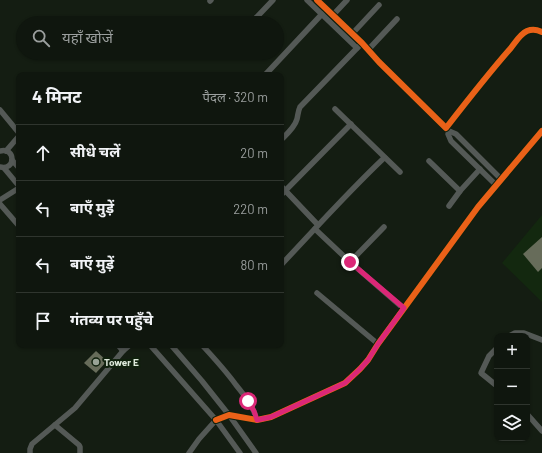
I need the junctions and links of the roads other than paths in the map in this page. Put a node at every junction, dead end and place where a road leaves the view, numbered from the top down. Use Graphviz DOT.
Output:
graph roads {
  1 [pos="273,0"];
  2 [pos="307,0"];
  3 [pos="317,0"];
  4 [pos="347,0"];
  5 [pos="379,6"];
  6 [pos="322,14"];
  7 [pos="333,15"];
  8 [pos="258,16"];
  9 [pos="397,19"];
  10 [pos="542,32"];
  11 [pos="352,34"];
  12 [pos="362,43"];
  13 [pos="357,48"];
  14 [pos="368,50"];
  15 [pos="284,55"];
  16 [pos="279,60"];
  17 [pos="268,72"];
  18 [pos="336,109"];
  19 [pos="0,110"];
  20 [pos="351,124"];
  21 [pos="16,129"];
  22 [pos="447,129"];
  23 [pos="542,131"];
  24 [pos="284,137"];
  25 [pos="16,138"];
  26 [pos="2,150"];
  27 [pos="385,158"];
  28 [pos="12,160"];
  29 [pos="429,161"];
  30 [pos="16,165"];
  31 [pos="2,167"];
  32 [pos="480,169"];
  33 [pos="400,172"];
  34 [pos="501,179"];
  35 [pos="16,183"];
  36 [pos="496,185"];
  37 [pos="284,188"];
  38 [pos="16,189"];
  39 [pos="460,191"];
  40 [pos="284,192"];
  41 [pos="0,200"];
  42 [pos="0,204"];
  43 [pos="449,206"];
  44 [pos="16,223"];
  45 [pos="316,227"];
  46 [pos="384,227"];
  47 [pos="284,262"];
  48 [pos="350,262"];
  49 [pos="317,293"];
  50 [pos="404,308"];
  51 [pos="530,335"];
  52 [pos="542,340"];
  53 [pos="378,344"];
  54 [pos="120,348"];
  55 [pos="126,348"];
  56 [pos="153,348"];
  57 [pos="174,348"];
  58 [pos="205,348"];
  59 [pos="123,351"];
  60 [pos="494,351"];
  61 [pos="494,384"];
  62 [pos="229,415"];
  63 [pos="530,417"];
  64 [pos="216,420"];
  65 [pos="257,420"];
  66 [pos="55,425"];
  67 [pos="542,431"];
  68 [pos="30,453"];
  69 [pos="80,453"];
  70 [pos="189,453"];
  71 [pos="240,453"];
  72 [pos="256,453"];
  1 -- 8 [label="street"];
  2 -- 6 [label="street"];
  3 -- 7 [label="street"];
  4 -- 7 [label="street"];
  5 -- 11 [label="street"];
  6 -- 13 [label="street"];
  6 -- 15 [label="street"];
  7 -- 11 [label="street"];
  9 -- 14 [label="street"];
  10 -- 22 [label="street"];
  11 -- 12 [label="street"];
  12 -- 13 [label="street"];
  12 -- 14 [label="street"];
  13 -- 24 [label="street"];
  14 -- 22 [label="street"];
  16 -- 17 [label="street"];
  18 -- 20 [label="street"];
  19 -- 21 [label="street"];
  20 -- 27 [label="street"];
  20 -- 37 [label="street"];
  22 -- 32 [label="street"];
  22 -- 34 [label="street"];
  23 -- 34 [label="street"];
  25 -- 26 [label="street"];
  26 -- 28 [label="street"];
  27 -- 33 [label="street"];
  27 -- 45 [label="street"];
  28 -- 30 [label="street"];
  28 -- 31 [label="street"];
  29 -- 39 [label="street"];
  31 -- 35 [label="street"];
  32 -- 36 [label="street"];
  32 -- 39 [label="street"];
  34 -- 36 [label="street"];
  36 -- 50 [label="street"];
  38 -- 41 [label="street"];
  39 -- 43 [label="street"];
  40 -- 45 [label="street"];
  42 -- 44 [label="street"];
  45 -- 47 [label="street"];
  45 -- 48 [label="street"];
  46 -- 48 [label="street"];
  48 -- 50 [label="street"];
  49 -- 53 [label="street"];
  50 -- 53 [label="street"];
  51 -- 52 [label="street"];
  53 -- 65 [label="street"];
  54 -- 59 [label="street"];
  55 -- 59 [label="street"];
  56 -- 64 [label="street"];
  57 -- 62 [label="street"];
  58 -- 65 [label="street"];
  59 -- 66 [label="street"];
  60 -- 61 [label="street"];
  62 -- 64 [label="street"];
  62 -- 65 [label="street"];
  62 -- 72 [label="street"];
  63 -- 67 [label="street"];
  64 -- 70 [label="street"];
  64 -- 71 [label="street"];
  66 -- 68 [label="street"];
  66 -- 69 [label="street"];
}
